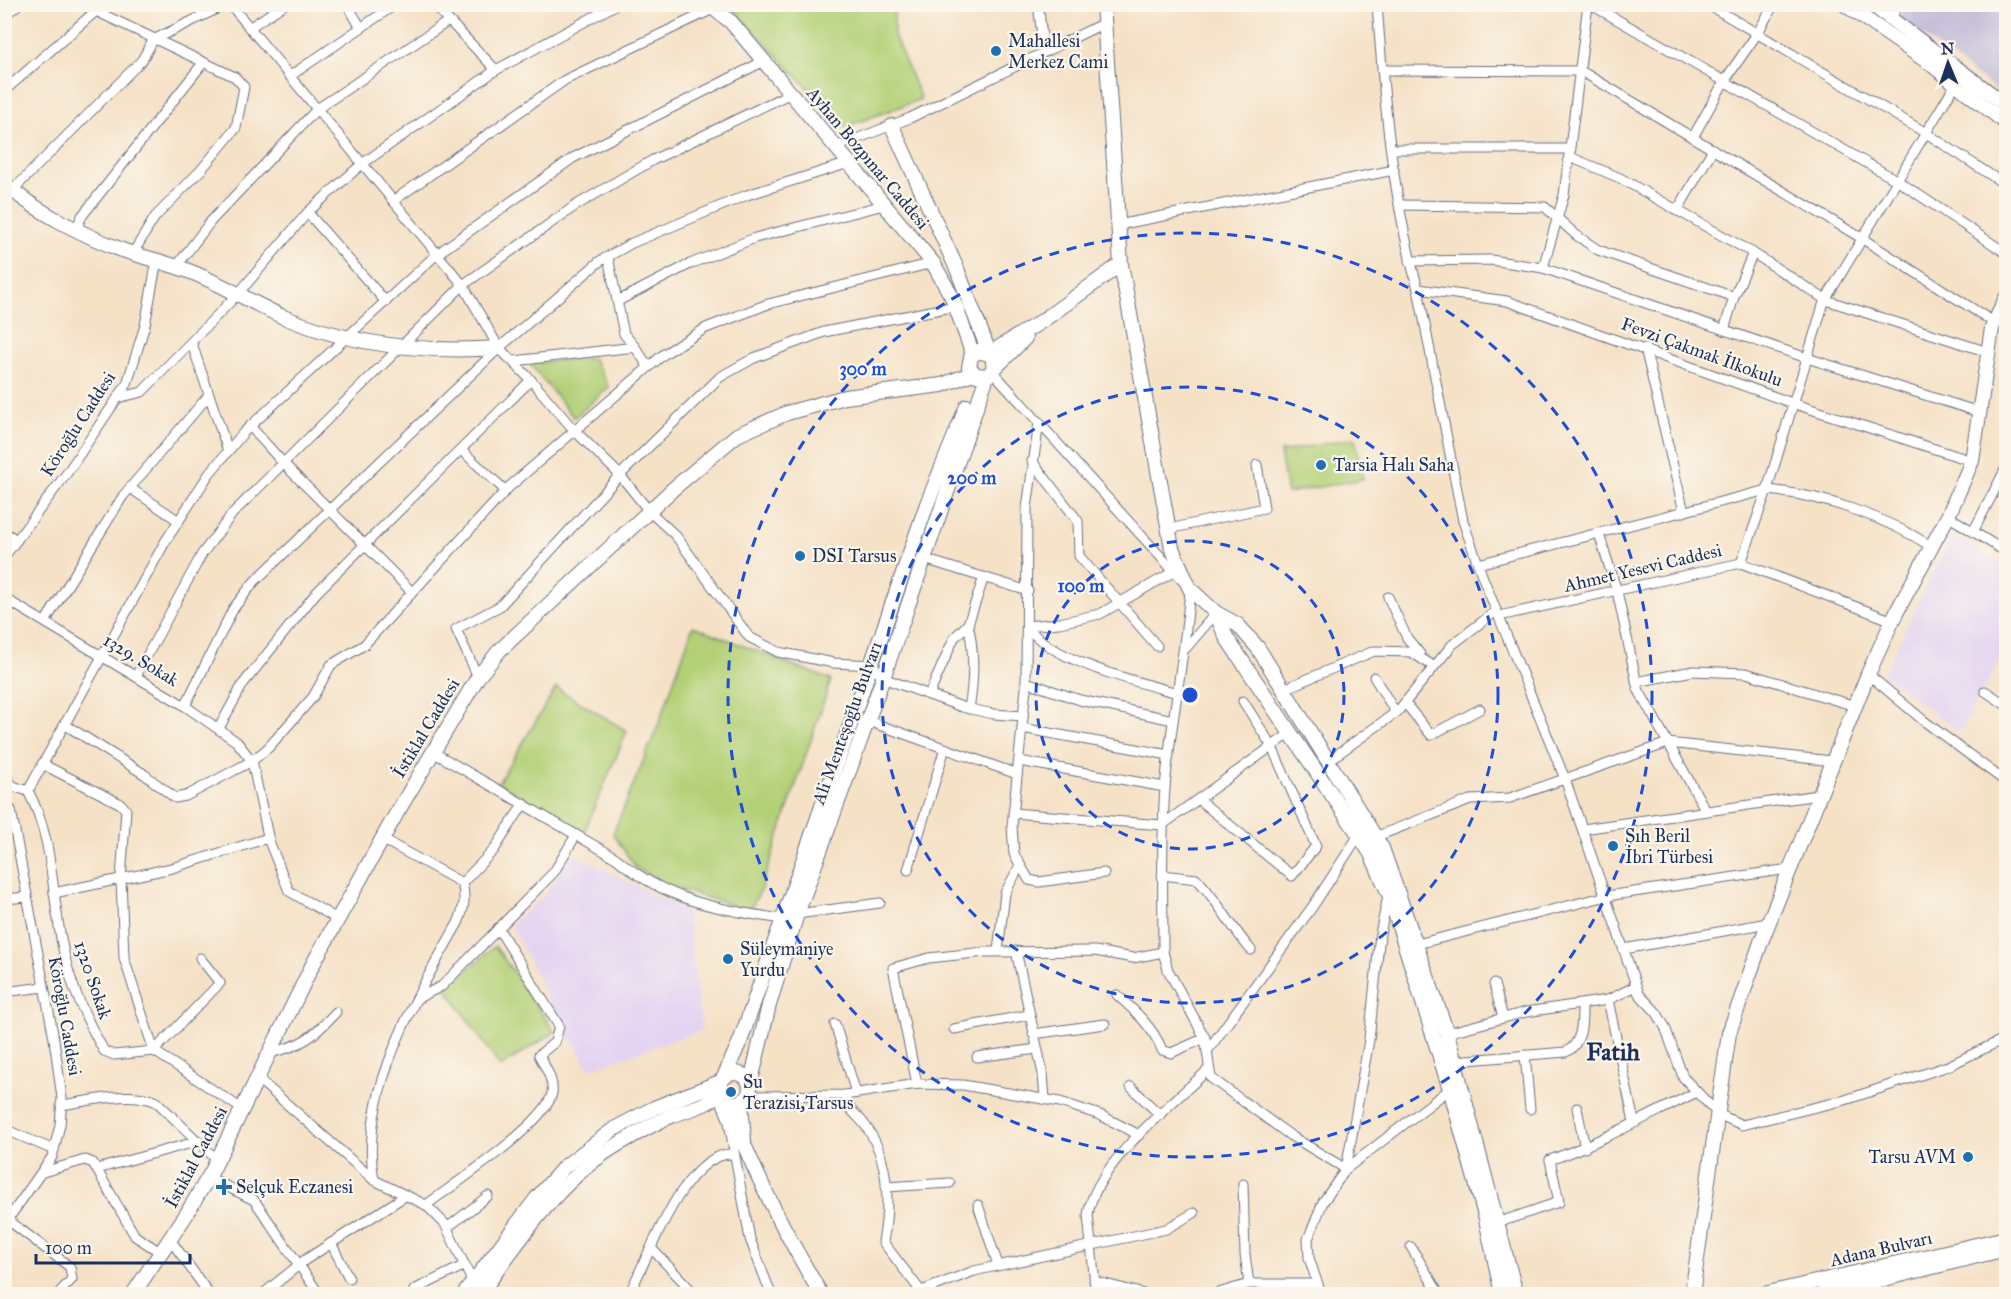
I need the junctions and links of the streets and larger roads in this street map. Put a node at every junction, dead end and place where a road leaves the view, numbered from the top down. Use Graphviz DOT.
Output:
graph roads {
  1 [pos="15,4"];
  2 [pos="81,4"];
  3 [pos="104,4"];
  4 [pos="229,4"];
  5 [pos="285,4"];
  6 [pos="347,4"];
  7 [pos="396,4"];
  8 [pos="433,4"];
  9 [pos="617,4"];
  10 [pos="929,4"];
  11 [pos="949,4"];
  12 [pos="1038,4"];
  13 [pos="1103,4"];
  14 [pos="1377,4"];
  15 [pos="1589,4"];
  16 [pos="1707,4"];
  17 [pos="1774,4"];
  18 [pos="1844,4"];
  19 [pos="1871,4"];
  20 [pos="1899,4"];
  21 [pos="711,6"];
  22 [pos="95,11"];
  23 [pos="4,12"];
  24 [pos="1891,18"];
  25 [pos="447,21"];
  26 [pos="1104,22"];
  27 [pos="249,28"];
  28 [pos="361,28"];
  29 [pos="1757,34"];
  30 [pos="153,40"];
  31 [pos="1044,52"];
  32 [pos="764,61"];
  33 [pos="204,63"];
  34 [pos="496,70"];
  35 [pos="1382,70"];
  36 [pos="1581,71"];
  37 [pos="290,76"];
  38 [pos="1725,80"];
  39 [pos="1956,83"];
  40 [pos="4,91"];
  41 [pos="791,93"];
  42 [pos="2007,105"];
  43 [pos="316,109"];
  44 [pos="2007,123"];
  45 [pos="892,126"];
  46 [pos="1926,133"];
  47 [pos="1693,137"];
  48 [pos="836,147"];
  49 [pos="1391,148"];
  50 [pos="1713,149"];
  51 [pos="1570,153"];
  52 [pos="849,163"];
  53 [pos="362,164"];
  54 [pos="1394,170"];
  55 [pos="1898,181"];
  56 [pos="2007,185"];
  57 [pos="9,186"];
  58 [pos="393,201"];
  59 [pos="884,205"];
  60 [pos="1400,205"];
  61 [pos="1677,211"];
  62 [pos="308,213"];
  63 [pos="1558,216"];
  64 [pos="1118,225"];
  65 [pos="76,229"];
  66 [pos="1863,238"];
  67 [pos="133,253"];
  68 [pos="2007,253"];
  69 [pos="436,254"];
  70 [pos="1753,254"];
  71 [pos="609,256"];
  72 [pos="157,260"];
  73 [pos="1410,261"];
  74 [pos="933,263"];
  75 [pos="1121,264"];
  76 [pos="176,267"];
  77 [pos="1544,268"];
  78 [pos="960,276"];
  79 [pos="463,285"];
  80 [pos="1418,290"];
  81 [pos="238,294"];
  82 [pos="1734,297"];
  83 [pos="2007,298"];
  84 [pos="1826,300"];
  85 [pos="618,301"];
  86 [pos="386,302"];
  87 [pos="956,306"];
  88 [pos="1042,321"];
  89 [pos="1995,323"];
  90 [pos="1724,330"];
  91 [pos="348,338"];
  92 [pos="192,344"];
  93 [pos="402,347"];
  94 [pos="635,347"];
  95 [pos="499,348"];
  96 [pos="1645,348"];
  97 [pos="1988,352"];
  98 [pos="989,353"];
  99 [pos="973,355"];
  100 [pos="1806,358"];
  101 [pos="514,361"];
  102 [pos="648,366"];
  103 [pos="985,373"];
  104 [pos="531,380"];
  105 [pos="209,395"];
  106 [pos="118,398"];
  107 [pos="1792,403"];
  108 [pos="1979,412"];
  109 [pos="1039,422"];
  110 [pos="250,426"];
  111 [pos="573,430"];
  112 [pos="461,450"];
  113 [pos="228,451"];
  114 [pos="1032,461"];
  115 [pos="1972,461"];
  116 [pos="284,464"];
  117 [pos="1257,465"];
  118 [pos="2007,468"];
  119 [pos="620,475"];
  120 [pos="130,488"];
  121 [pos="1767,490"];
  122 [pos="506,491"];
  123 [pos="330,509"];
  124 [pos="650,511"];
  125 [pos="1684,512"];
  126 [pos="1948,516"];
  127 [pos="179,521"];
  128 [pos="1169,529"];
  129 [pos="4,532"];
  130 [pos="1973,532"];
  131 [pos="1599,534"];
  132 [pos="17,540"];
  133 [pos="364,546"];
  134 [pos="1932,547"];
  135 [pos="2007,552"];
  136 [pos="4,557"];
  137 [pos="924,558"];
  138 [pos="1741,563"];
  139 [pos="1478,564"];
  140 [pos="1175,571"];
  141 [pos="984,577"];
  142 [pos="1190,589"];
  143 [pos="1028,591"];
  144 [pos="1617,591"];
  145 [pos="412,592"];
  146 [pos="1388,597"];
  147 [pos="4,598"];
  148 [pos="1121,603"];
  149 [pos="1216,613"];
  150 [pos="1498,614"];
  151 [pos="1893,621"];
  152 [pos="45,622"];
  153 [pos="968,624"];
  154 [pos="1028,626"];
  155 [pos="1157,646"];
  156 [pos="1186,649"];
  157 [pos="101,656"];
  158 [pos="873,664"];
  159 [pos="1433,666"];
  160 [pos="1868,674"];
  161 [pos="136,676"];
  162 [pos="478,677"];
  163 [pos="1374,677"];
  164 [pos="883,678"];
  165 [pos="1026,682"];
  166 [pos="1636,682"];
  167 [pos="1284,689"];
  168 [pos="1985,691"];
  169 [pos="1178,693"];
  170 [pos="929,695"];
  171 [pos="1243,701"];
  172 [pos="1405,703"];
  173 [pos="2007,705"];
  174 [pos="185,706"];
  175 [pos="1855,706"];
  176 [pos="969,709"];
  177 [pos="1480,709"];
  178 [pos="1396,713"];
  179 [pos="1023,716"];
  180 [pos="1173,720"];
  181 [pos="868,721"];
  182 [pos="64,724"];
  183 [pos="219,728"];
  184 [pos="1022,728"];
  185 [pos="1292,732"];
  186 [pos="1668,743"];
  187 [pos="1271,745"];
  188 [pos="945,748"];
  189 [pos="433,752"];
  190 [pos="1169,754"];
  191 [pos="252,761"];
  192 [pos="1328,761"];
  193 [pos="1832,761"];
  194 [pos="1019,762"];
  195 [pos="42,764"];
  196 [pos="4,773"];
  197 [pos="1017,774"];
  198 [pos="1565,779"];
  199 [pos="2007,782"];
  200 [pos="8,784"];
  201 [pos="1165,788"];
  202 [pos="28,791"];
  203 [pos="1818,795"];
  204 [pos="1198,799"];
  205 [pos="5,803"];
  206 [pos="524,803"];
  207 [pos="1706,811"];
  208 [pos="1013,813"];
  209 [pos="1162,825"];
  210 [pos="1582,829"];
  211 [pos="576,835"];
  212 [pos="1359,835"];
  213 [pos="1376,837"];
  214 [pos="268,838"];
  215 [pos="382,839"];
  216 [pos="1019,867"];
  217 [pos="1789,869"];
  218 [pos="908,870"];
  219 [pos="1104,873"];
  220 [pos="1162,875"];
  221 [pos="122,878"];
  222 [pos="462,883"];
  223 [pos="54,893"];
  224 [pos="1389,894"];
  225 [pos="1607,896"];
  226 [pos="27,897"];
  227 [pos="4,899"];
  228 [pos="880,903"];
  229 [pos="797,914"];
  230 [pos="337,919"];
  231 [pos="782,920"];
  232 [pos="1768,923"];
  233 [pos="498,928"];
  234 [pos="1417,944"];
  235 [pos="1624,949"];
  236 [pos="1251,950"];
  237 [pos="998,951"];
  238 [pos="1016,951"];
  239 [pos="1163,952"];
  240 [pos="200,958"];
  241 [pos="1494,984"];
  242 [pos="1636,986"];
  243 [pos="44,987"];
  244 [pos="4,992"];
  245 [pos="1117,996"];
  246 [pos="418,998"];
  247 [pos="1608,999"];
  248 [pos="1582,1005"];
  249 [pos="336,1012"];
  250 [pos="1028,1016"];
  251 [pos="1503,1018"];
  252 [pos="835,1024"];
  253 [pos="1105,1024"];
  254 [pos="954,1029"];
  255 [pos="1447,1032"];
  256 [pos="1033,1034"];
  257 [pos="1205,1038"];
  258 [pos="2007,1038"];
  259 [pos="1037,1049"];
  260 [pos="1208,1050"];
  261 [pos="154,1051"];
  262 [pos="268,1053"];
  263 [pos="1525,1054"];
  264 [pos="977,1057"];
  265 [pos="1455,1061"];
  266 [pos="1209,1069"];
  267 [pos="257,1078"];
  268 [pos="916,1084"];
  269 [pos="1131,1087"];
  270 [pos="722,1088"];
  271 [pos="1450,1089"];
  272 [pos="1697,1092"];
  273 [pos="746,1094"];
  274 [pos="856,1094"];
  275 [pos="845,1095"];
  276 [pos="1045,1099"];
  277 [pos="62,1105"];
  278 [pos="1530,1108"];
  279 [pos="1577,1108"];
  280 [pos="242,1109"];
  281 [pos="1718,1114"];
  282 [pos="1160,1116"];
  283 [pos="1634,1122"];
  284 [pos="4,1129"];
  285 [pos="1139,1135"];
  286 [pos="199,1141"];
  287 [pos="1585,1148"];
  288 [pos="54,1150"];
  289 [pos="739,1150"];
  290 [pos="217,1160"];
  291 [pos="97,1169"];
  292 [pos="1346,1169"];
  293 [pos="43,1172"];
  294 [pos="208,1177"];
  295 [pos="374,1180"];
  296 [pos="950,1183"];
  297 [pos="1243,1184"];
  298 [pos="886,1187"];
  299 [pos="405,1196"];
  300 [pos="488,1196"];
  301 [pos="426,1205"];
  302 [pos="978,1205"];
  303 [pos="1194,1213"];
  304 [pos="6,1222"];
  305 [pos="1497,1222"];
  306 [pos="447,1228"];
  307 [pos="2007,1238"];
  308 [pos="170,1239"];
  309 [pos="331,1243"];
  310 [pos="1091,1244"];
  311 [pos="1411,1246"];
  312 [pos="652,1249"];
  313 [pos="2007,1249"];
  314 [pos="160,1252"];
  315 [pos="300,1264"];
  316 [pos="998,1264"];
  317 [pos="465,1265"];
  318 [pos="349,1278"];
  319 [pos="1094,1281"];
  320 [pos="1250,1284"];
  321 [pos="1263,1284"];
  322 [pos="1317,1284"];
  323 [pos="477,1289"];
  324 [pos="690,1289"];
  325 [pos="414,1290"];
  326 [pos="1850,1291"];
  327 [pos="58,1294"];
  328 [pos="133,1294"];
  329 [pos="209,1294"];
  330 [pos="263,1294"];
  331 [pos="320,1294"];
  332 [pos="464,1294"];
  333 [pos="629,1294"];
  334 [pos="771,1294"];
  335 [pos="821,1294"];
  336 [pos="919,1294"];
  337 [pos="1096,1294"];
  338 [pos="1144,1294"];
  339 [pos="1215,1294"];
  340 [pos="1264,1294"];
  341 [pos="1321,1294"];
  342 [pos="1439,1294"];
  343 [pos="1502,1294"];
  344 [pos="1516,1294"];
  345 [pos="1692,1294"];
  346 [pos="1764,1294"];
  347 [pos="1823,1294"];
  1 -- 23 [label="street"];
  2 -- 22 [label="street"];
  3 -- 22 [label="street"];
  4 -- 27 [label="street"];
  4 -- 30 [label="street"];
  5 -- 27 [label="street"];
  6 -- 28 [label="street"];
  7 -- 28 [label="street"];
  8 -- 25 [label="street"];
  9 -- 34 [label="street"];
  10 -- 11 [label="street"];
  12 -- 31 [label="street"];
  13 -- 26 [label="street"];
  14 -- 35 [label="street"];
  15 -- 36 [label="street"];
  15 -- 38 [label="street"];
  16 -- 29 [label="street"];
  17 -- 29 [label="street"];
  18 -- 39 [label="street"];
  19 -- 24 [label="street"];
  20 -- 24 [label="street"];
  21 -- 32 [label="street, Ayhan Bozpınar Caddesi"];
  21 -- 58 [label="street"];
  22 -- 30 [label="street"];
  22 -- 40 [label="street"];
  24 -- 42 [label="street"];
  25 -- 34 [label="street"];
  25 -- 43 [label="street"];
  26 -- 31 [label="street"];
  26 -- 64 [label="street"];
  27 -- 37 [label="street"];
  28 -- 37 [label="street"];
  29 -- 38 [label="street"];
  29 -- 46 [label="street"];
  30 -- 33 [label="street"];
  30 -- 57 [label="street"];
  31 -- 45 [label="street"];
  32 -- 41 [label="street, Ayhan Bozpınar Caddesi"];
  32 -- 69 [label="street"];
  33 -- 65 [label="street"];
  33 -- 67 [label="street"];
  34 -- 53 [label="street"];
  35 -- 36 [label="street"];
  35 -- 49 [label="street"];
  36 -- 47 [label="street"];
  36 -- 51 [label="street"];
  37 -- 43 [label="street"];
  38 -- 47 [label="street"];
  38 -- 55 [label="street"];
  39 -- 44 [label="street"];
  39 -- 46 [label="street"];
  41 -- 48 [label="street, Ayhan Bozpınar Caddesi"];
  41 -- 79 [label="street"];
  43 -- 53 [label="street"];
  43 -- 76 [label="street"];
  45 -- 48 [label="street"];
  45 -- 78 [label="street"];
  46 -- 55 [label="street"];
  46 -- 56 [label="street"];
  47 -- 50 [label="street"];
  48 -- 52 [label="street, Ayhan Bozpınar Caddesi"];
  49 -- 51 [label="street"];
  49 -- 54 [label="street"];
  50 -- 61 [label="street"];
  50 -- 66 [label="street"];
  51 -- 61 [label="street"];
  51 -- 63 [label="street"];
  52 -- 59 [label="street, Ayhan Bozpınar Caddesi"];
  52 -- 71 [label="street"];
  53 -- 58 [label="street"];
  53 -- 62 [label="street"];
  54 -- 60 [label="street"];
  54 -- 64 [label="street"];
  55 -- 66 [label="street"];
  55 -- 68 [label="street"];
  57 -- 65 [label="street"];
  58 -- 69 [label="street"];
  59 -- 74 [label="street, Ayhan Bozpınar Caddesi"];
  59 -- 85 [label="street"];
  60 -- 63 [label="street"];
  60 -- 73 [label="street"];
  61 -- 70 [label="street"];
  62 -- 81 [label="street"];
  62 -- 86 [label="street"];
  63 -- 77 [label="street"];
  63 -- 82 [label="street"];
  64 -- 75 [label="street"];
  65 -- 67 [label="street"];
  66 -- 84 [label="street"];
  66 -- 89 [label="street"];
  67 -- 72 [label="street"];
  69 -- 79 [label="street"];
  69 -- 86 [label="street"];
  70 -- 82 [label="street"];
  70 -- 84 [label="street"];
  71 -- 85 [label="street"];
  71 -- 95 [label="street"];
  72 -- 76 [label="street"];
  72 -- 106 [label="street, Köroğlu Caddesi"];
  73 -- 77 [label="street"];
  73 -- 80 [label="street"];
  74 -- 78 [label="street"];
  74 -- 87 [label="street, Ayhan Bozpınar Caddesi"];
  74 -- 102 [label="street"];
  75 -- 88 [label="street"];
  75 -- 128 [label="street"];
  76 -- 81 [label="street"];
  77 -- 90 [label="street"];
  78 -- 98 [label="street"];
  79 -- 93 [label="street"];
  79 -- 95 [label="street"];
  80 -- 96 [label="street, Fevzi Çakmak İlkokulu"];
  80 -- 139 [label="street"];
  81 -- 91 [label="street"];
  81 -- 92 [label="street"];
  82 -- 90 [label="street"];
  83 -- 89 [label="street"];
  84 -- 97 [label="street"];
  84 -- 100 [label="street"];
  85 -- 94 [label="street"];
  86 -- 91 [label="street"];
  87 -- 99 [label="street, Ayhan Bozpınar Caddesi"];
  87 -- 119 [label="street"];
  88 -- 98 [label="street"];
  88 -- 103 [label="street"];
  89 -- 97 [label="street"];
  90 -- 100 [label="street"];
  91 -- 93 [label="street"];
  91 -- 110 [label="street"];
  92 -- 105 [label="street"];
  92 -- 106 [label="street"];
  93 -- 95 [label="street"];
  93 -- 116 [label="street"];
  94 -- 101 [label="street"];
  94 -- 102 [label="street"];
  95 -- 101 [label="street"];
  95 -- 123 [label="street"];
  96 -- 107 [label="street, Fevzi Çakmak İlkokulu"];
  96 -- 125 [label="street"];
  97 -- 108 [label="street"];
  98 -- 99 [label="street"];
  98 -- 103 [label="street"];
  99 -- 103 [label="street"];
  100 -- 107 [label="street"];
  100 -- 108 [label="street"];
  101 -- 104 [label="street"];
  102 -- 111 [label="street"];
  103 -- 109 [label="street"];
  103 -- 124 [label="street, İstiklal Caddesi"];
  103 -- 137 [label="street, Ali Menteşoğlu Bulvarı"];
  103 -- 158 [label="street, Ali Menteşoğlu Bulvarı"];
  104 -- 111 [label="street"];
  104 -- 112 [label="street"];
  105 -- 113 [label="street"];
  105 -- 120 [label="street"];
  106 -- 132 [label="street, Köroğlu Caddesi"];
  107 -- 115 [label="street, Fevzi Çakmak İlkokulu"];
  107 -- 121 [label="street"];
  108 -- 115 [label="street"];
  109 -- 114 [label="street"];
  109 -- 140 [label="street"];
  110 -- 113 [label="street"];
  110 -- 116 [label="street"];
  111 -- 119 [label="street"];
  111 -- 122 [label="street"];
  112 -- 122 [label="street"];
  112 -- 133 [label="street"];
  113 -- 127 [label="street"];
  114 -- 143 [label="street"];
  114 -- 148 [label="street"];
  115 -- 126 [label="street"];
  116 -- 123 [label="street"];
  116 -- 161 [label="street"];
  117 -- 128 [label="street"];
  118 -- 130 [label="street"];
  119 -- 124 [label="street"];
  119 -- 162 [label="street"];
  120 -- 127 [label="street"];
  120 -- 152 [label="street"];
  121 -- 125 [label="street"];
  121 -- 134 [label="street"];
  121 -- 138 [label="street"];
  122 -- 145 [label="street"];
  123 -- 133 [label="street"];
  123 -- 174 [label="street"];
  124 -- 158 [label="street"];
  124 -- 162 [label="street, İstiklal Caddesi"];
  125 -- 131 [label="street"];
  126 -- 130 [label="street"];
  126 -- 134 [label="street"];
  127 -- 157 [label="street"];
  128 -- 142 [label="street"];
  129 -- 132 [label="street"];
  130 -- 135 [label="street"];
  131 -- 139 [label="street"];
  131 -- 144 [label="street"];
  132 -- 136 [label="street, Köroğlu Caddesi"];
  133 -- 145 [label="street"];
  133 -- 183 [label="street"];
  134 -- 151 [label="street"];
  137 -- 141 [label="street"];
  137 -- 164 [label="street, Ali Menteşoğlu Bulvarı"];
  138 -- 144 [label="street, Ahmet Yesevi Caddesi"];
  138 -- 151 [label="street, Ahmet Yesevi Caddesi"];
  139 -- 150 [label="street"];
  140 -- 142 [label="street"];
  140 -- 148 [label="street"];
  141 -- 143 [label="street"];
  141 -- 153 [label="street"];
  142 -- 149 [label="street"];
  142 -- 156 [label="street"];
  143 -- 154 [label="street"];
  144 -- 150 [label="street, Ahmet Yesevi Caddesi"];
  144 -- 166 [label="street"];
  145 -- 191 [label="street"];
  146 -- 159 [label="street"];
  147 -- 152 [label="street, 1329. Sokak"];
  148 -- 154 [label="street"];
  148 -- 155 [label="street"];
  149 -- 156 [label="street"];
  149 -- 167 [label="street"];
  149 -- 185 [label="street"];
  150 -- 159 [label="street"];
  150 -- 198 [label="street"];
  151 -- 160 [label="street"];
  152 -- 157 [label="street, 1329. Sokak"];
  153 -- 170 [label="street"];
  153 -- 176 [label="street"];
  154 -- 165 [label="street"];
  154 -- 169 [label="street"];
  156 -- 169 [label="street"];
  157 -- 161 [label="street, 1329. Sokak"];
  157 -- 182 [label="street"];
  158 -- 164 [label="street"];
  158 -- 231 [label="street, Ali Menteşoğlu Bulvarı"];
  159 -- 167 [label="street"];
  159 -- 172 [label="street"];
  160 -- 175 [label="street"];
  160 -- 199 [label="street"];
  161 -- 174 [label="street, 1329. Sokak"];
  162 -- 189 [label="street, İstiklal Caddesi"];
  163 -- 178 [label="street"];
  164 -- 170 [label="street"];
  164 -- 181 [label="street, Ali Menteşoğlu Bulvarı"];
  165 -- 179 [label="street"];
  165 -- 180 [label="street"];
  166 -- 175 [label="street"];
  166 -- 186 [label="street"];
  167 -- 192 [label="street"];
  168 -- 173 [label="street"];
  169 -- 180 [label="street"];
  170 -- 176 [label="street"];
  171 -- 187 [label="street"];
  172 -- 177 [label="street"];
  172 -- 178 [label="street"];
  174 -- 183 [label="street, 1329. Sokak"];
  175 -- 193 [label="street"];
  176 -- 179 [label="street"];
  178 -- 192 [label="street"];
  179 -- 184 [label="street"];
  180 -- 190 [label="street"];
  181 -- 188 [label="street"];
  181 -- 229 [label="street, Ali Menteşoğlu Bulvarı"];
  182 -- 191 [label="street"];
  182 -- 195 [label="street"];
  183 -- 191 [label="street, 1329. Sokak"];
  184 -- 190 [label="street"];
  184 -- 194 [label="street"];
  185 -- 187 [label="street"];
  185 -- 212 [label="street"];
  186 -- 193 [label="street"];
  186 -- 198 [label="street"];
  186 -- 207 [label="street"];
  187 -- 204 [label="street"];
  187 -- 204 [label="street"];
  188 -- 197 [label="street"];
  188 -- 218 [label="street"];
  189 -- 206 [label="street"];
  189 -- 215 [label="street, İstiklal Caddesi"];
  190 -- 201 [label="street"];
  191 -- 214 [label="street"];
  192 -- 213 [label="street"];
  193 -- 203 [label="street"];
  194 -- 197 [label="street"];
  194 -- 201 [label="street"];
  195 -- 202 [label="street"];
  195 -- 221 [label="street"];
  196 -- 200 [label="street"];
  197 -- 208 [label="street"];
  198 -- 210 [label="street"];
  198 -- 213 [label="street"];
  200 -- 202 [label="street"];
  201 -- 209 [label="street"];
  202 -- 223 [label="street, 1320 Sokak"];
  203 -- 207 [label="street"];
  203 -- 217 [label="street"];
  204 -- 209 [label="street"];
  205 -- 226 [label="street, Köroğlu Caddesi"];
  206 -- 211 [label="street"];
  206 -- 222 [label="street"];
  207 -- 210 [label="street"];
  208 -- 209 [label="street"];
  208 -- 216 [label="street"];
  209 -- 220 [label="street"];
  210 -- 225 [label="street"];
  211 -- 231 [label="street"];
  211 -- 233 [label="street"];
  212 -- 224 [label="street"];
  212 -- 260 [label="street"];
  213 -- 234 [label="street"];
  214 -- 221 [label="street"];
  214 -- 230 [label="street"];
  215 -- 222 [label="street"];
  215 -- 230 [label="street, İstiklal Caddesi"];
  216 -- 219 [label="street"];
  216 -- 237 [label="street"];
  217 -- 225 [label="street"];
  217 -- 232 [label="street"];
  220 -- 236 [label="street"];
  220 -- 239 [label="street"];
  221 -- 223 [label="street"];
  221 -- 261 [label="street"];
  222 -- 246 [label="street"];
  223 -- 261 [label="street, 1320 Sokak"];
  224 -- 271 [label="street"];
  224 -- 292 [label="street"];
  225 -- 234 [label="street"];
  225 -- 235 [label="street"];
  226 -- 227 [label="street"];
  226 -- 243 [label="street, Köroğlu Caddesi"];
  228 -- 229 [label="street"];
  229 -- 273 [label="street, Ali Menteşoğlu Bulvarı"];
  230 -- 262 [label="street, İstiklal Caddesi"];
  231 -- 270 [label="street, Ali Menteşoğlu Bulvarı"];
  232 -- 235 [label="street"];
  232 -- 281 [label="street"];
  233 -- 246 [label="street"];
  233 -- 301 [label="street"];
  234 -- 255 [label="street"];
  235 -- 242 [label="street"];
  237 -- 238 [label="street"];
  237 -- 268 [label="street"];
  238 -- 239 [label="street"];
  238 -- 250 [label="street"];
  239 -- 257 [label="street"];
  240 -- 261 [label="street"];
  241 -- 251 [label="street"];
  242 -- 247 [label="street"];
  242 -- 272 [label="street"];
  243 -- 244 [label="street"];
  243 -- 277 [label="street, Köroğlu Caddesi"];
  245 -- 257 [label="street"];
  246 -- 295 [label="street"];
  247 -- 248 [label="street"];
  247 -- 283 [label="street"];
  248 -- 251 [label="street"];
  248 -- 263 [label="street"];
  249 -- 262 [label="street"];
  250 -- 254 [label="street"];
  250 -- 256 [label="street"];
  251 -- 255 [label="street"];
  252 -- 274 [label="street"];
  253 -- 256 [label="street"];
  255 -- 265 [label="street"];
  256 -- 259 [label="street"];
  257 -- 260 [label="street"];
  258 -- 281 [label="street"];
  259 -- 264 [label="street"];
  259 -- 276 [label="street"];
  260 -- 266 [label="street"];
  261 -- 280 [label="street"];
  262 -- 267 [label="street, İstiklal Caddesi"];
  263 -- 265 [label="street"];
  263 -- 278 [label="street"];
  265 -- 305 [label="street"];
  266 -- 282 [label="street"];
  266 -- 292 [label="street"];
  267 -- 280 [label="street, İstiklal Caddesi"];
  267 -- 295 [label="street"];
  268 -- 274 [label="street"];
  268 -- 276 [label="street"];
  269 -- 282 [label="street"];
  270 -- 273 [label="street"];
  270 -- 273 [label="street"];
  270 -- 289 [label="street"];
  270 -- 323 [label="street"];
  271 -- 292 [label="street"];
  271 -- 343 [label="street"];
  272 -- 281 [label="street"];
  272 -- 283 [label="street"];
  273 -- 275 [label="street"];
  273 -- 289 [label="street, Ali Menteşoğlu Bulvarı"];
  274 -- 275 [label="street"];
  275 -- 298 [label="street"];
  276 -- 285 [label="street"];
  277 -- 286 [label="street"];
  277 -- 288 [label="street, Köroğlu Caddesi"];
  279 -- 287 [label="street"];
  280 -- 290 [label="street, İstiklal Caddesi"];
  281 -- 345 [label="street"];
  282 -- 285 [label="street"];
  283 -- 287 [label="street"];
  284 -- 288 [label="street"];
  285 -- 310 [label="street"];
  286 -- 290 [label="street"];
  286 -- 291 [label="street"];
  287 -- 305 [label="street"];
  288 -- 293 [label="street, Köroğlu Caddesi"];
  289 -- 312 [label="street"];
  289 -- 334 [label="street"];
  289 -- 335 [label="street"];
  290 -- 294 [label="street, İstiklal Caddesi"];
  291 -- 293 [label="street"];
  291 -- 314 [label="street"];
  292 -- 322 [label="street"];
  293 -- 304 [label="street, Köroğlu Caddesi"];
  294 -- 308 [label="street, İstiklal Caddesi"];
  294 -- 315 [label="street"];
  295 -- 299 [label="street"];
  296 -- 298 [label="street"];
  297 -- 320 [label="street"];
  298 -- 336 [label="street"];
  299 -- 301 [label="street"];
  299 -- 309 [label="street"];
  300 -- 306 [label="street"];
  301 -- 306 [label="street"];
  302 -- 316 [label="street"];
  303 -- 310 [label="street"];
  304 -- 327 [label="street"];
  305 -- 344 [label="street"];
  306 -- 317 [label="street"];
  307 -- 346 [label="street, Adana Bulvarı"];
  308 -- 314 [label="street, İstiklal Caddesi"];
  308 -- 329 [label="street"];
  309 -- 315 [label="street"];
  309 -- 318 [label="street"];
  310 -- 316 [label="street"];
  310 -- 319 [label="street"];
  311 -- 342 [label="street"];
  312 -- 324 [label="street"];
  312 -- 333 [label="street"];
  313 -- 326 [label="street, Adana Bulvarı"];
  314 -- 328 [label="street, İstiklal Caddesi"];
  315 -- 330 [label="street"];
  315 -- 331 [label="street"];
  316 -- 336 [label="street"];
  317 -- 323 [label="street"];
  317 -- 325 [label="street"];
  319 -- 337 [label="street"];
  319 -- 338 [label="street"];
  320 -- 321 [label="street"];
  320 -- 339 [label="street"];
  321 -- 322 [label="street"];
  321 -- 340 [label="street"];
  322 -- 341 [label="street"];
  323 -- 332 [label="street"];
  326 -- 347 [label="street, Adana Bulvarı"];
}
